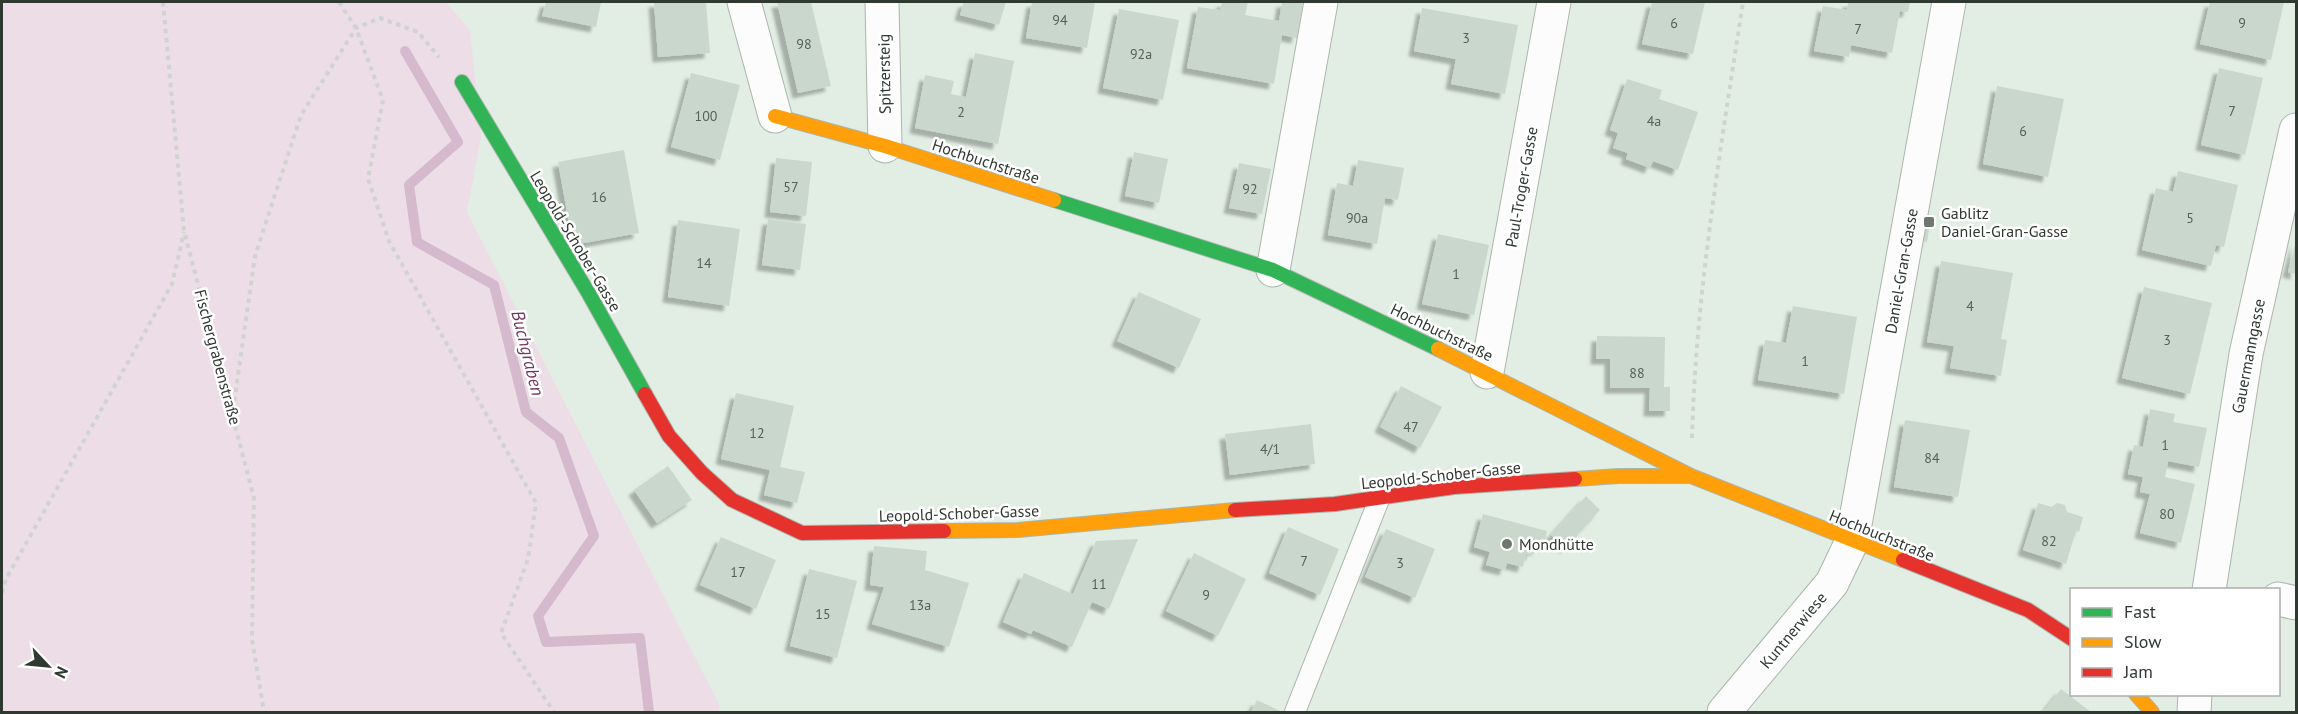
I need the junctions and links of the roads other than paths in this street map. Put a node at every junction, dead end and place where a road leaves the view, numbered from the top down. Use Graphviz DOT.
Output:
graph roads {
  1 [pos="744,2"];
  2 [pos="882,2"];
  3 [pos="1321,2"];
  4 [pos="1554,2"];
  5 [pos="1949,2"];
  6 [pos="462,82"];
  7 [pos="775,116"];
  8 [pos="2296,130"];
  9 [pos="885,146"];
  10 [pos="1273,270"];
  11 [pos="1487,372"];
  12 [pos="1691,476"];
  13 [pos="1380,497"];
  14 [pos="1852,541"];
  15 [pos="2217,588"];
  16 [pos="2280,599"];
  17 [pos="2296,603"];
  18 [pos="2070,638"];
  19 [pos="2138,696"];
  20 [pos="2195,696"];
  21 [pos="1295,712"];
  22 [pos="1724,712"];
  23 [pos="2152,712"];
  24 [pos="2194,712"];
  1 -- 7 [label="street"];
  2 -- 9 [label="street, Spitzersteig"];
  3 -- 10 [label="street"];
  4 -- 11 [label="street, Paul-Troger-Gasse"];
  5 -- 14 [label="street, Daniel-Gran-Gasse"];
  6 -- 13 [label="street, Leopold-Schober-Gasse"];
  7 -- 9 [label="street, Hochbuchstraße"];
  8 -- 15 [label="street, Gauermanngasse"];
  9 -- 10 [label="street, Hochbuchstraße"];
  10 -- 11 [label="street, Hochbuchstraße"];
  11 -- 12 [label="street, Hochbuchstraße"];
  12 -- 13 [label="street, Leopold-Schober-Gasse"];
  12 -- 14 [label="street, Hochbuchstraße"];
  13 -- 21 [label="lane"];
  14 -- 18 [label="street, Hochbuchstraße"];
  14 -- 22 [label="street, Kuntnerwiese"];
  16 -- 17 [label="street"];
  19 -- 23 [label="street"];
  20 -- 24 [label="street"];
}
